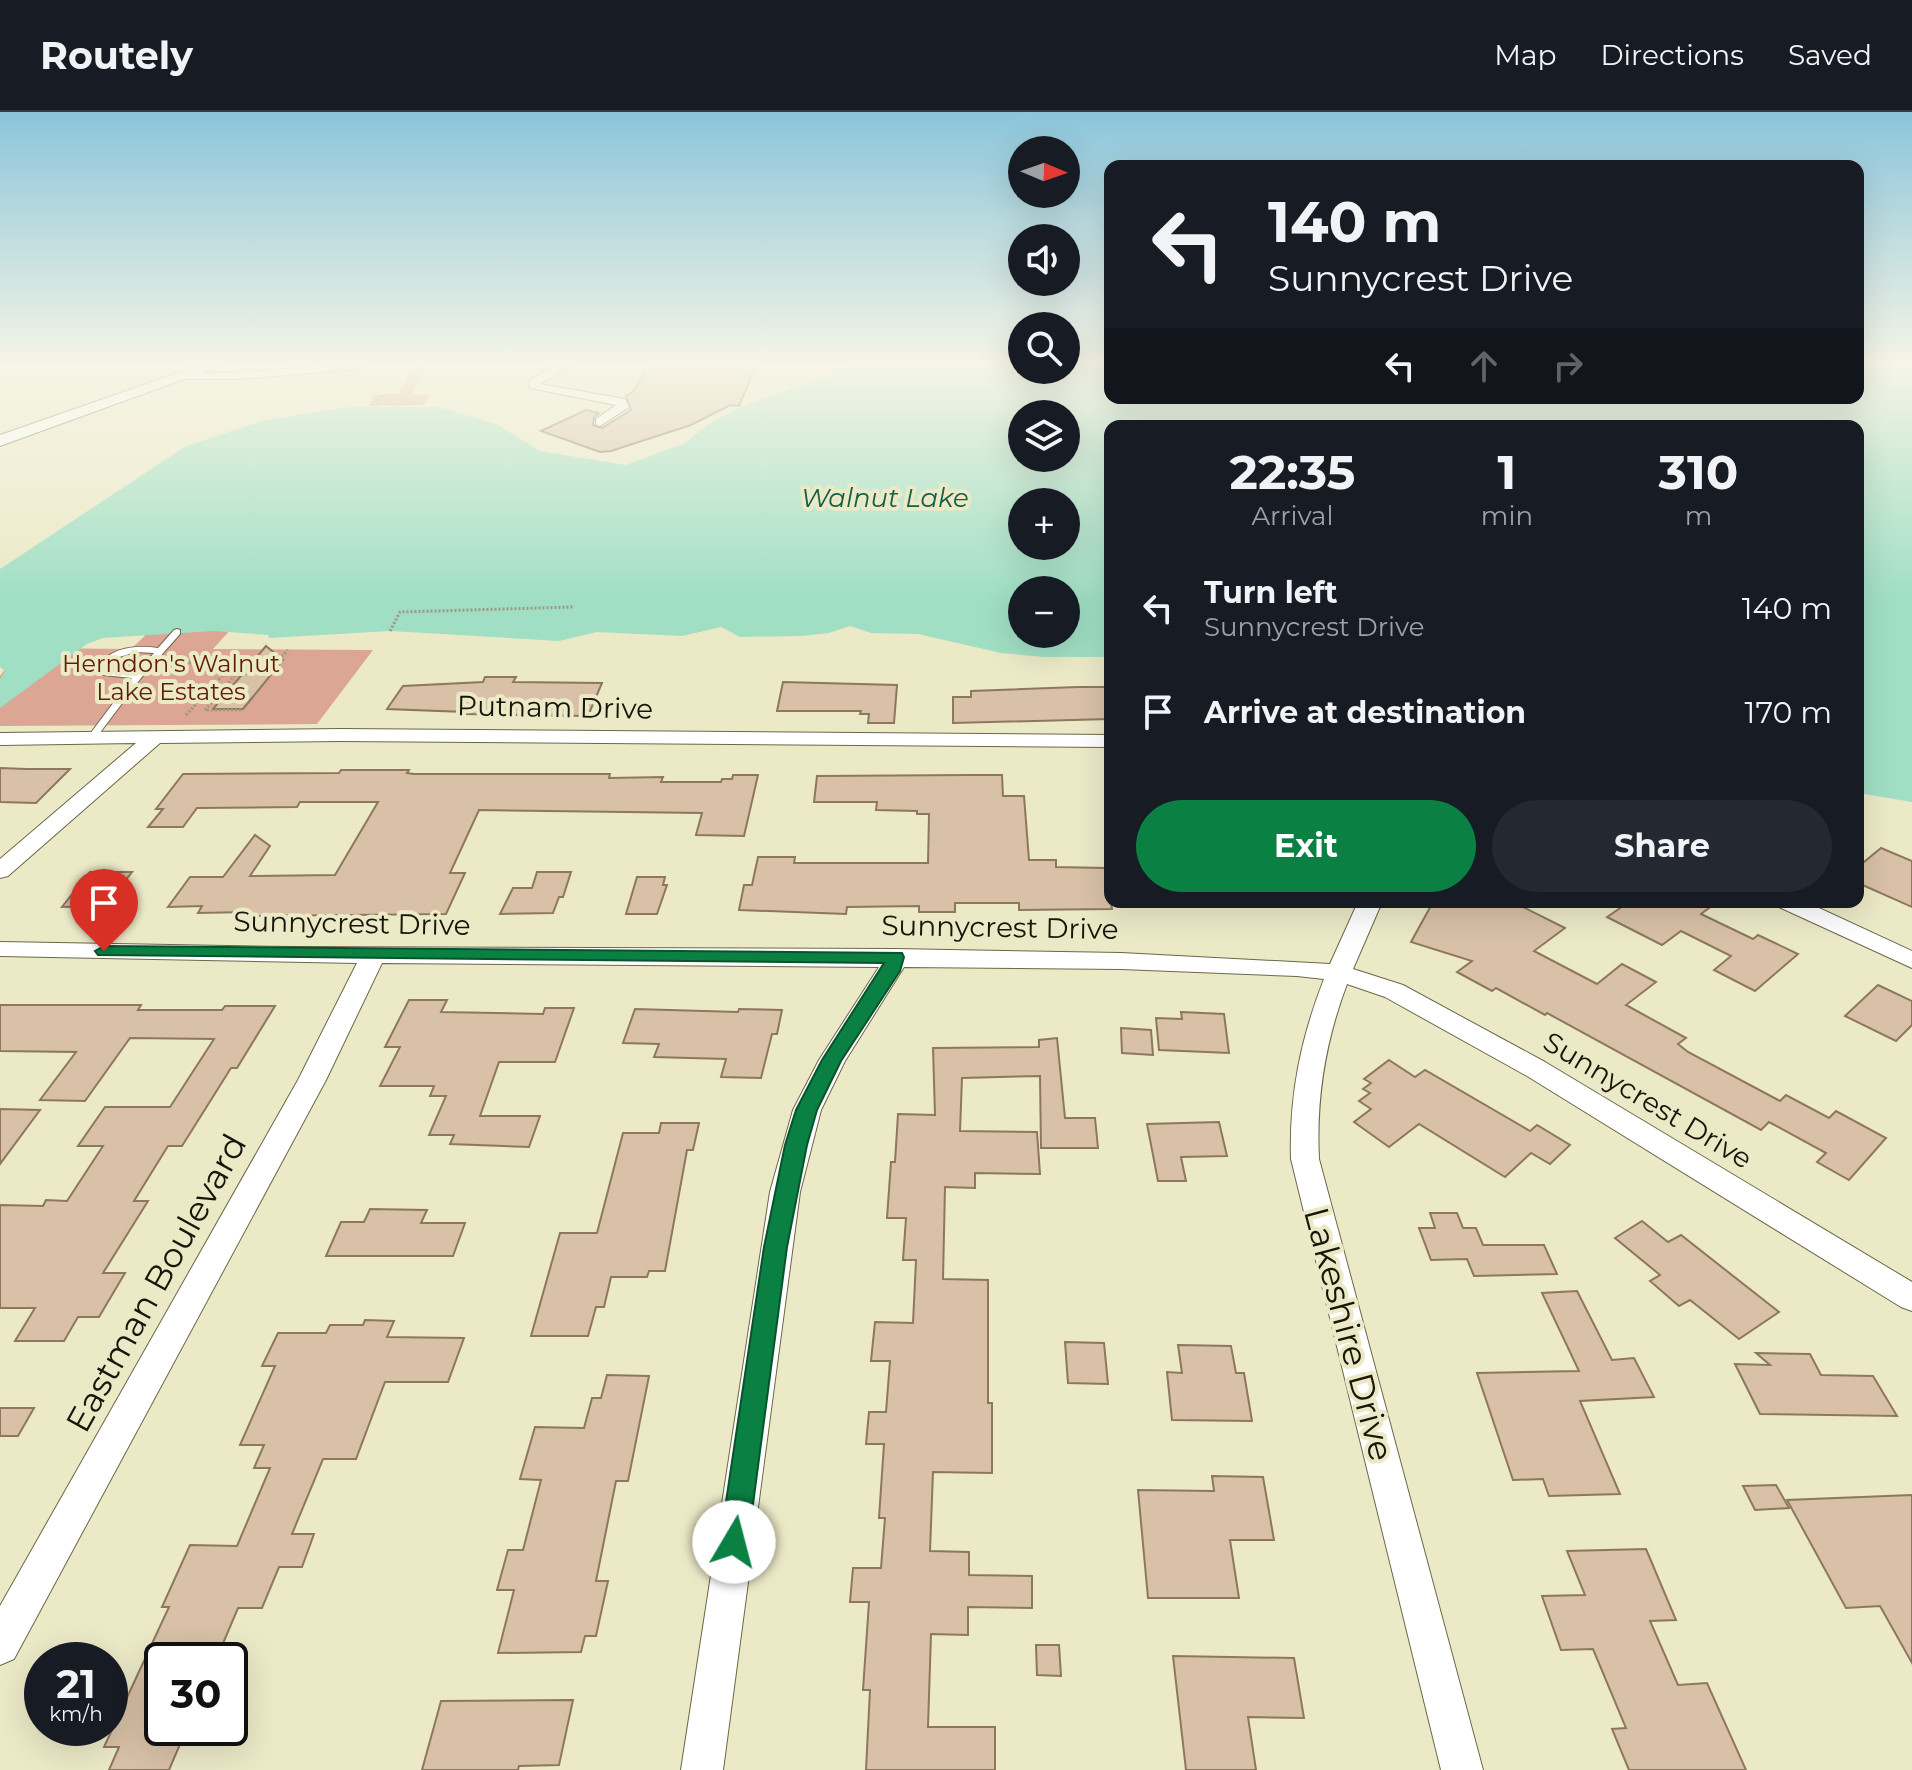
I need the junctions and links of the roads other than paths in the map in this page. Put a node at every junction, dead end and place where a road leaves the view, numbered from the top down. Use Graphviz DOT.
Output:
graph roads {
  1 [pos="177,632"];
  2 [pos="160,651"];
  3 [pos="138,676"];
  4 [pos="93,736"];
  5 [pos="156,736"];
  6 [pos="0,739"];
  7 [pos="1104,741"];
  8 [pos="0,871"];
  9 [pos="1367,908"];
  10 [pos="1800,908"];
  11 [pos="0,949"];
  12 [pos="373,956"];
  13 [pos="895,957"];
  14 [pos="1912,960"];
  15 [pos="1338,973"];
  16 [pos="1912,1298"];
  17 [pos="0,1645"];
  18 [pos="702,1770"];
  19 [pos="1462,1770"];
  1 -- 2 [label="lane"];
  2 -- 3 [label="lane"];
  2 -- 3 [label="lane"];
  3 -- 4 [label="lane"];
  4 -- 5 [label="street, Putnam Drive"];
  4 -- 6 [label="street, Putnam Drive"];
  5 -- 7 [label="street, Putnam Drive"];
  5 -- 8 [label="street"];
  9 -- 15 [label="street, Lakeshire Drive"];
  10 -- 14 [label="street"];
  11 -- 12 [label="street, Sunnycrest Drive"];
  12 -- 13 [label="street, Sunnycrest Drive"];
  12 -- 17 [label="street, Eastman Boulevard"];
  13 -- 15 [label="street, Sunnycrest Drive"];
  13 -- 18 [label="street"];
  15 -- 16 [label="street, Sunnycrest Drive"];
  15 -- 19 [label="street, Lakeshire Drive"];
}
